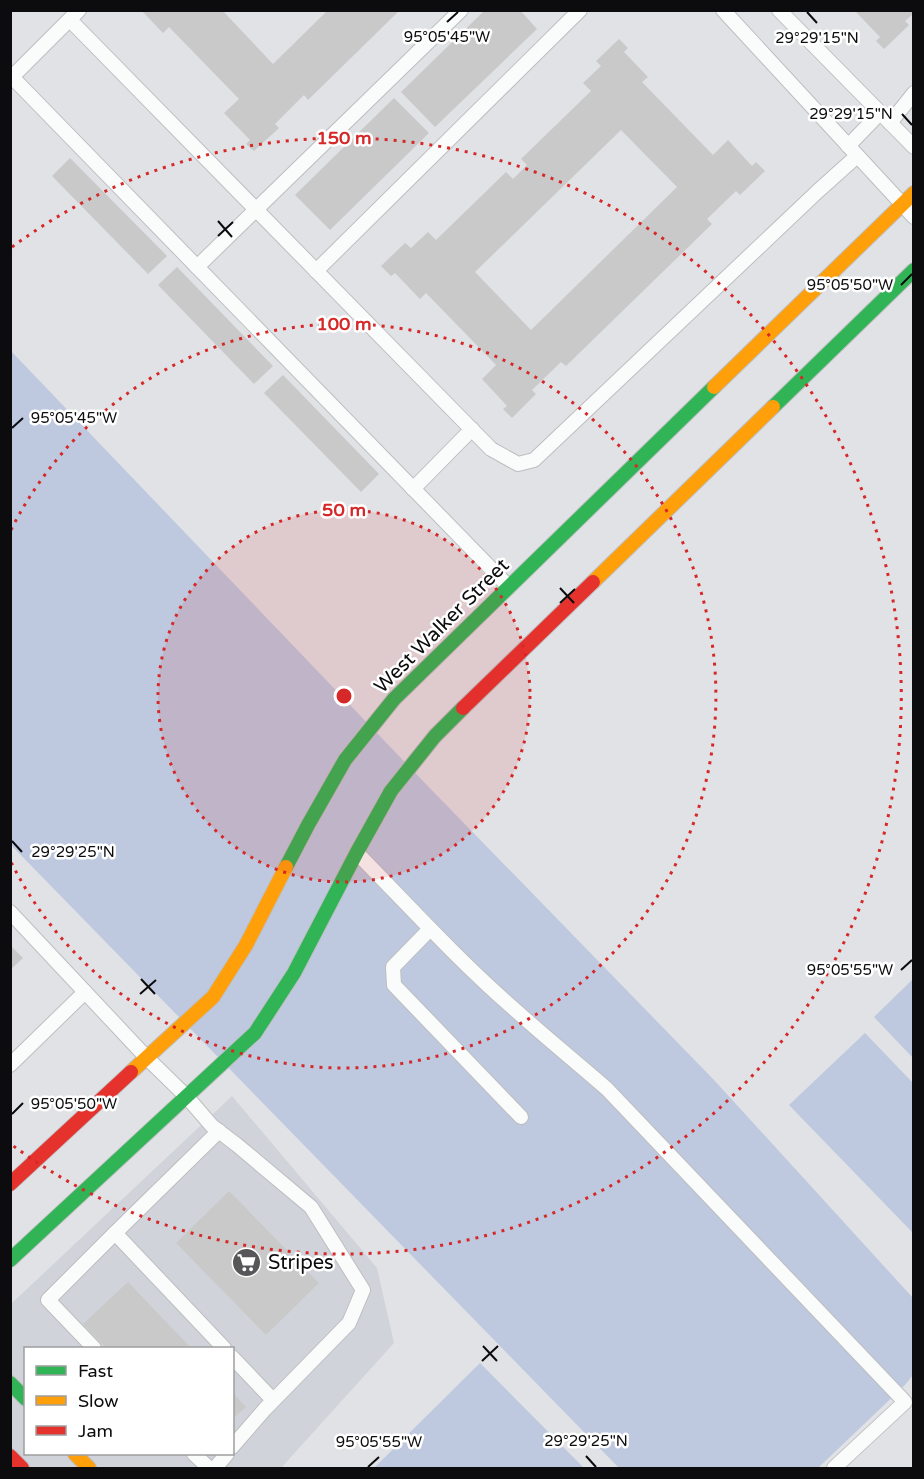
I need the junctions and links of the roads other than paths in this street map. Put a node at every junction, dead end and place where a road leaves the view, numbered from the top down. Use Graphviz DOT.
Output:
graph roads {
  1 [pos="461,10"];
  2 [pos="580,10"];
  3 [pos="723,10"];
  4 [pos="779,10"];
  5 [pos="74,15"];
  6 [pos="914,93"];
  7 [pos="885,118"];
  8 [pos="848,146"];
  9 [pos="914,147"];
  10 [pos="858,156"];
  11 [pos="914,194"];
  12 [pos="902,205"];
  13 [pos="256,209"];
  14 [pos="914,218"];
  15 [pos="197,267"];
  16 [pos="914,270"];
  17 [pos="316,271"];
  18 [pos="472,429"];
  19 [pos="413,489"];
  20 [pos="509,587"];
  21 [pos="357,852"];
  22 [pos="10,912"];
  23 [pos="430,929"];
  24 [pos="85,992"];
  25 [pos="147,1058"];
  26 [pos="10,1065"];
  27 [pos="187,1097"];
  28 [pos="521,1117"];
  29 [pos="219,1131"];
  30 [pos="10,1184"];
  31 [pos="115,1233"];
  32 [pos="10,1260"];
  33 [pos="93,1347"];
  34 [pos="223,1347"];
  35 [pos="234,1359"];
  36 [pos="10,1383"];
  37 [pos="24,1398"];
  38 [pos="273,1400"];
  39 [pos="234,1445"];
  40 [pos="76,1455"];
  41 [pos="196,1455"];
  42 [pos="226,1455"];
  43 [pos="10,1456"];
  44 [pos="22,1468"];
  45 [pos="89,1468"];
  46 [pos="209,1468"];
  47 [pos="214,1468"];
  48 [pos="834,1468"];
  1 -- 13 [label="lane"];
  2 -- 17 [label="lane"];
  3 -- 8 [label="lane"];
  4 -- 7 [label="lane"];
  5 -- 13 [label="lane"];
  5 -- 15 [label="lane"];
  6 -- 7 [label="lane"];
  7 -- 8 [label="lane"];
  7 -- 9 [label="lane"];
  8 -- 10 [label="lane"];
  10 -- 12 [label="lane"];
  10 -- 18 [label="lane"];
  11 -- 12 [label="street, West Walker Street"];
  12 -- 14 [label="lane"];
  12 -- 20 [label="street, West Walker Street"];
  13 -- 15 [label="lane"];
  13 -- 17 [label="lane"];
  15 -- 19 [label="lane"];
  16 -- 21 [label="street"];
  17 -- 18 [label="lane"];
  18 -- 19 [label="lane"];
  19 -- 20 [label="lane"];
  20 -- 25 [label="street, West Walker Street"];
  21 -- 23 [label="lane"];
  21 -- 27 [label="street"];
  22 -- 24 [label="lane"];
  23 -- 28 [label="lane"];
  23 -- 48 [label="lane"];
  24 -- 25 [label="lane"];
  24 -- 26 [label="lane"];
  25 -- 27 [label="lane"];
  25 -- 30 [label="street, West Walker Street"];
  27 -- 29 [label="lane"];
  27 -- 32 [label="street"];
  29 -- 31 [label="lane"];
  29 -- 38 [label="lane"];
  31 -- 33 [label="lane"];
  31 -- 34 [label="lane"];
  35 -- 38 [label="lane"];
  36 -- 37 [label="street"];
  38 -- 39 [label="lane"];
  40 -- 45 [label="street"];
  41 -- 46 [label="lane"];
  42 -- 47 [label="lane"];
  43 -- 44 [label="street"];
}
